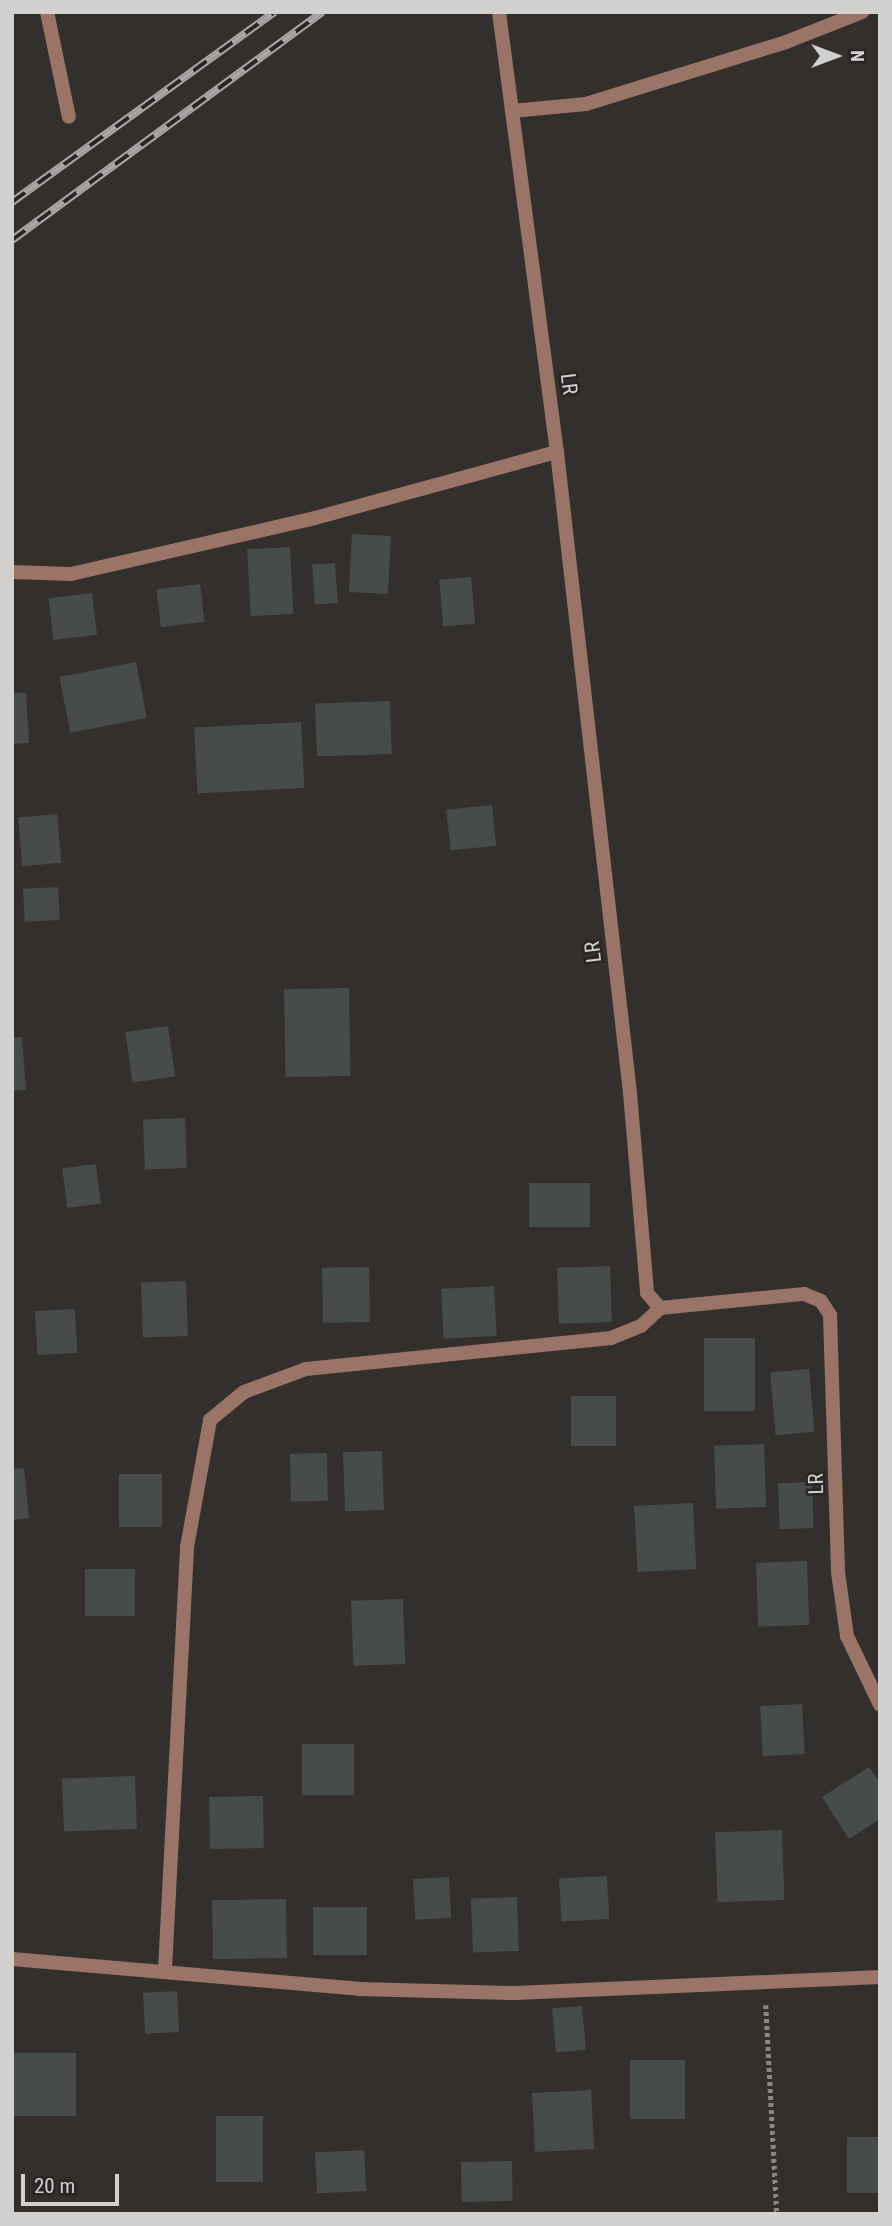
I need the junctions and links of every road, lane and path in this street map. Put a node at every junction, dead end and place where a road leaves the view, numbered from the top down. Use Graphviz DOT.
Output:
graph roads {
  1 [pos="47,12"];
  2 [pos="499,12"];
  3 [pos="862,12"];
  4 [pos="512,110"];
  5 [pos="69,117"];
  6 [pos="557,452"];
  7 [pos="12,572"];
  8 [pos="660,1308"];
  9 [pos="880,1705"];
  10 [pos="12,1959"];
  11 [pos="165,1969"];
  12 [pos="880,1978"];
  13 [pos="764,1986"];
  14 [pos="778,2214"];
  1 -- 5 [label="street"];
  2 -- 4 [label="street, LR"];
  3 -- 4 [label="street"];
  4 -- 6 [label="street, LR"];
  6 -- 7 [label="street"];
  6 -- 8 [label="street, LR"];
  8 -- 9 [label="street, LR"];
  8 -- 11 [label="street"];
  10 -- 11 [label="street"];
  11 -- 13 [label="street"];
  12 -- 13 [label="street"];
  13 -- 14 [label="path"];
}
